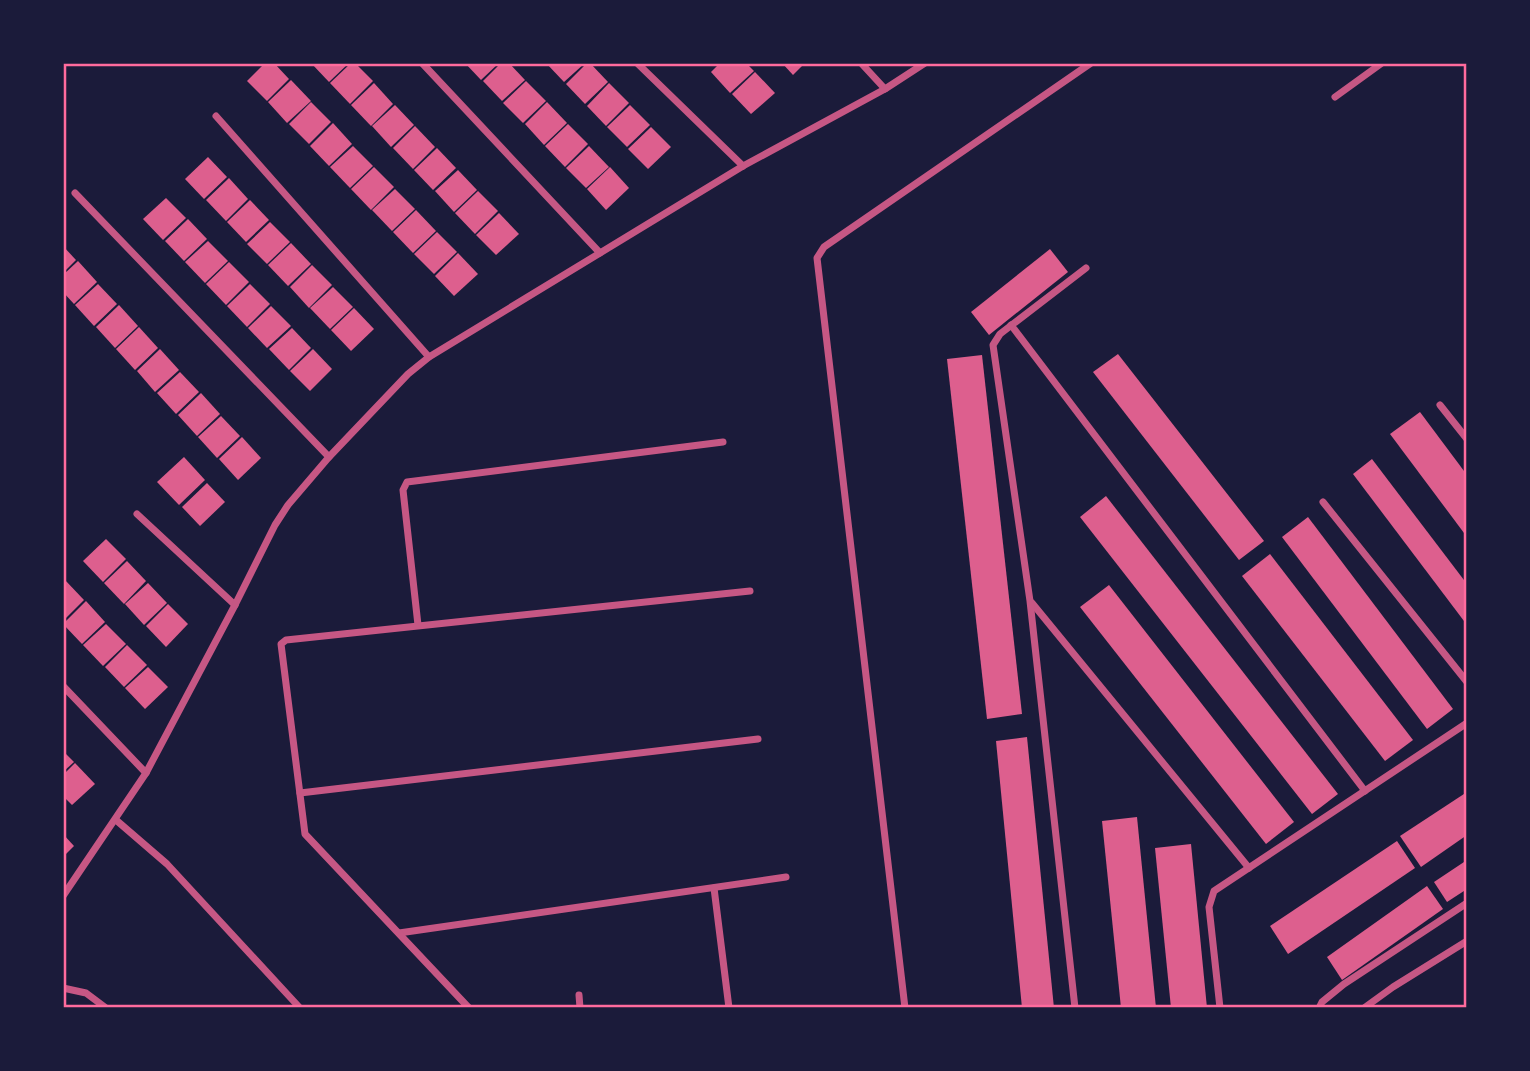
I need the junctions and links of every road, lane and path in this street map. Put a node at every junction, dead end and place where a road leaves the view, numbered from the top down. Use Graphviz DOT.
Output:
graph roads {
  1 [pos="422,63"];
  2 [pos="637,63"];
  3 [pos="861,63"];
  4 [pos="925,63"];
  5 [pos="1091,63"];
  6 [pos="1382,63"];
  7 [pos="884,89"];
  8 [pos="1335,97"];
  9 [pos="216,116"];
  10 [pos="743,166"];
  11 [pos="75,193"];
  12 [pos="600,253"];
  13 [pos="1086,268"];
  14 [pos="1011,325"];
  15 [pos="429,357"];
  16 [pos="1440,405"];
  17 [pos="1467,439"];
  18 [pos="723,442"];
  19 [pos="329,457"];
  20 [pos="1323,502"];
  21 [pos="137,514"];
  22 [pos="750,591"];
  23 [pos="1030,601"];
  24 [pos="235,605"];
  25 [pos="418,625"];
  26 [pos="1467,682"];
  27 [pos="63,686"];
  28 [pos="1467,723"];
  29 [pos="758,739"];
  30 [pos="146,773"];
  31 [pos="1365,791"];
  32 [pos="300,793"];
  33 [pos="116,820"];
  34 [pos="1248,868"];
  35 [pos="786,877"];
  36 [pos="714,887"];
  37 [pos="63,896"];
  38 [pos="1467,903"];
  39 [pos="399,933"];
  40 [pos="1467,941"];
  41 [pos="63,988"];
  42 [pos="579,995"];
  43 [pos="106,1008"];
  44 [pos="300,1008"];
  45 [pos="469,1008"];
  46 [pos="580,1008"];
  47 [pos="729,1008"];
  48 [pos="905,1008"];
  49 [pos="1075,1008"];
  50 [pos="1220,1008"];
  51 [pos="1319,1008"];
  52 [pos="1364,1008"];
  1 -- 12 [label="street"];
  2 -- 10 [label="street"];
  3 -- 7 [label="street"];
  4 -- 7 [label="street"];
  5 -- 48 [label="street"];
  6 -- 8 [label="street"];
  7 -- 10 [label="street"];
  9 -- 15 [label="street"];
  10 -- 12 [label="street"];
  11 -- 19 [label="street"];
  12 -- 15 [label="street"];
  13 -- 14 [label="street"];
  14 -- 23 [label="street"];
  14 -- 31 [label="street"];
  15 -- 19 [label="street"];
  16 -- 17 [label="street"];
  18 -- 25 [label="street"];
  19 -- 24 [label="street"];
  20 -- 26 [label="street"];
  21 -- 24 [label="street"];
  22 -- 25 [label="street"];
  23 -- 34 [label="street"];
  23 -- 49 [label="street"];
  24 -- 30 [label="street"];
  25 -- 32 [label="street"];
  27 -- 30 [label="street"];
  28 -- 31 [label="street"];
  29 -- 32 [label="street"];
  30 -- 33 [label="street"];
  31 -- 34 [label="street"];
  32 -- 39 [label="street"];
  33 -- 37 [label="street"];
  33 -- 44 [label="street"];
  34 -- 50 [label="street"];
  35 -- 36 [label="street"];
  36 -- 39 [label="street"];
  36 -- 47 [label="street"];
  38 -- 51 [label="street"];
  39 -- 45 [label="street"];
  40 -- 52 [label="street"];
  41 -- 43 [label="street"];
  42 -- 46 [label="street"];
}
